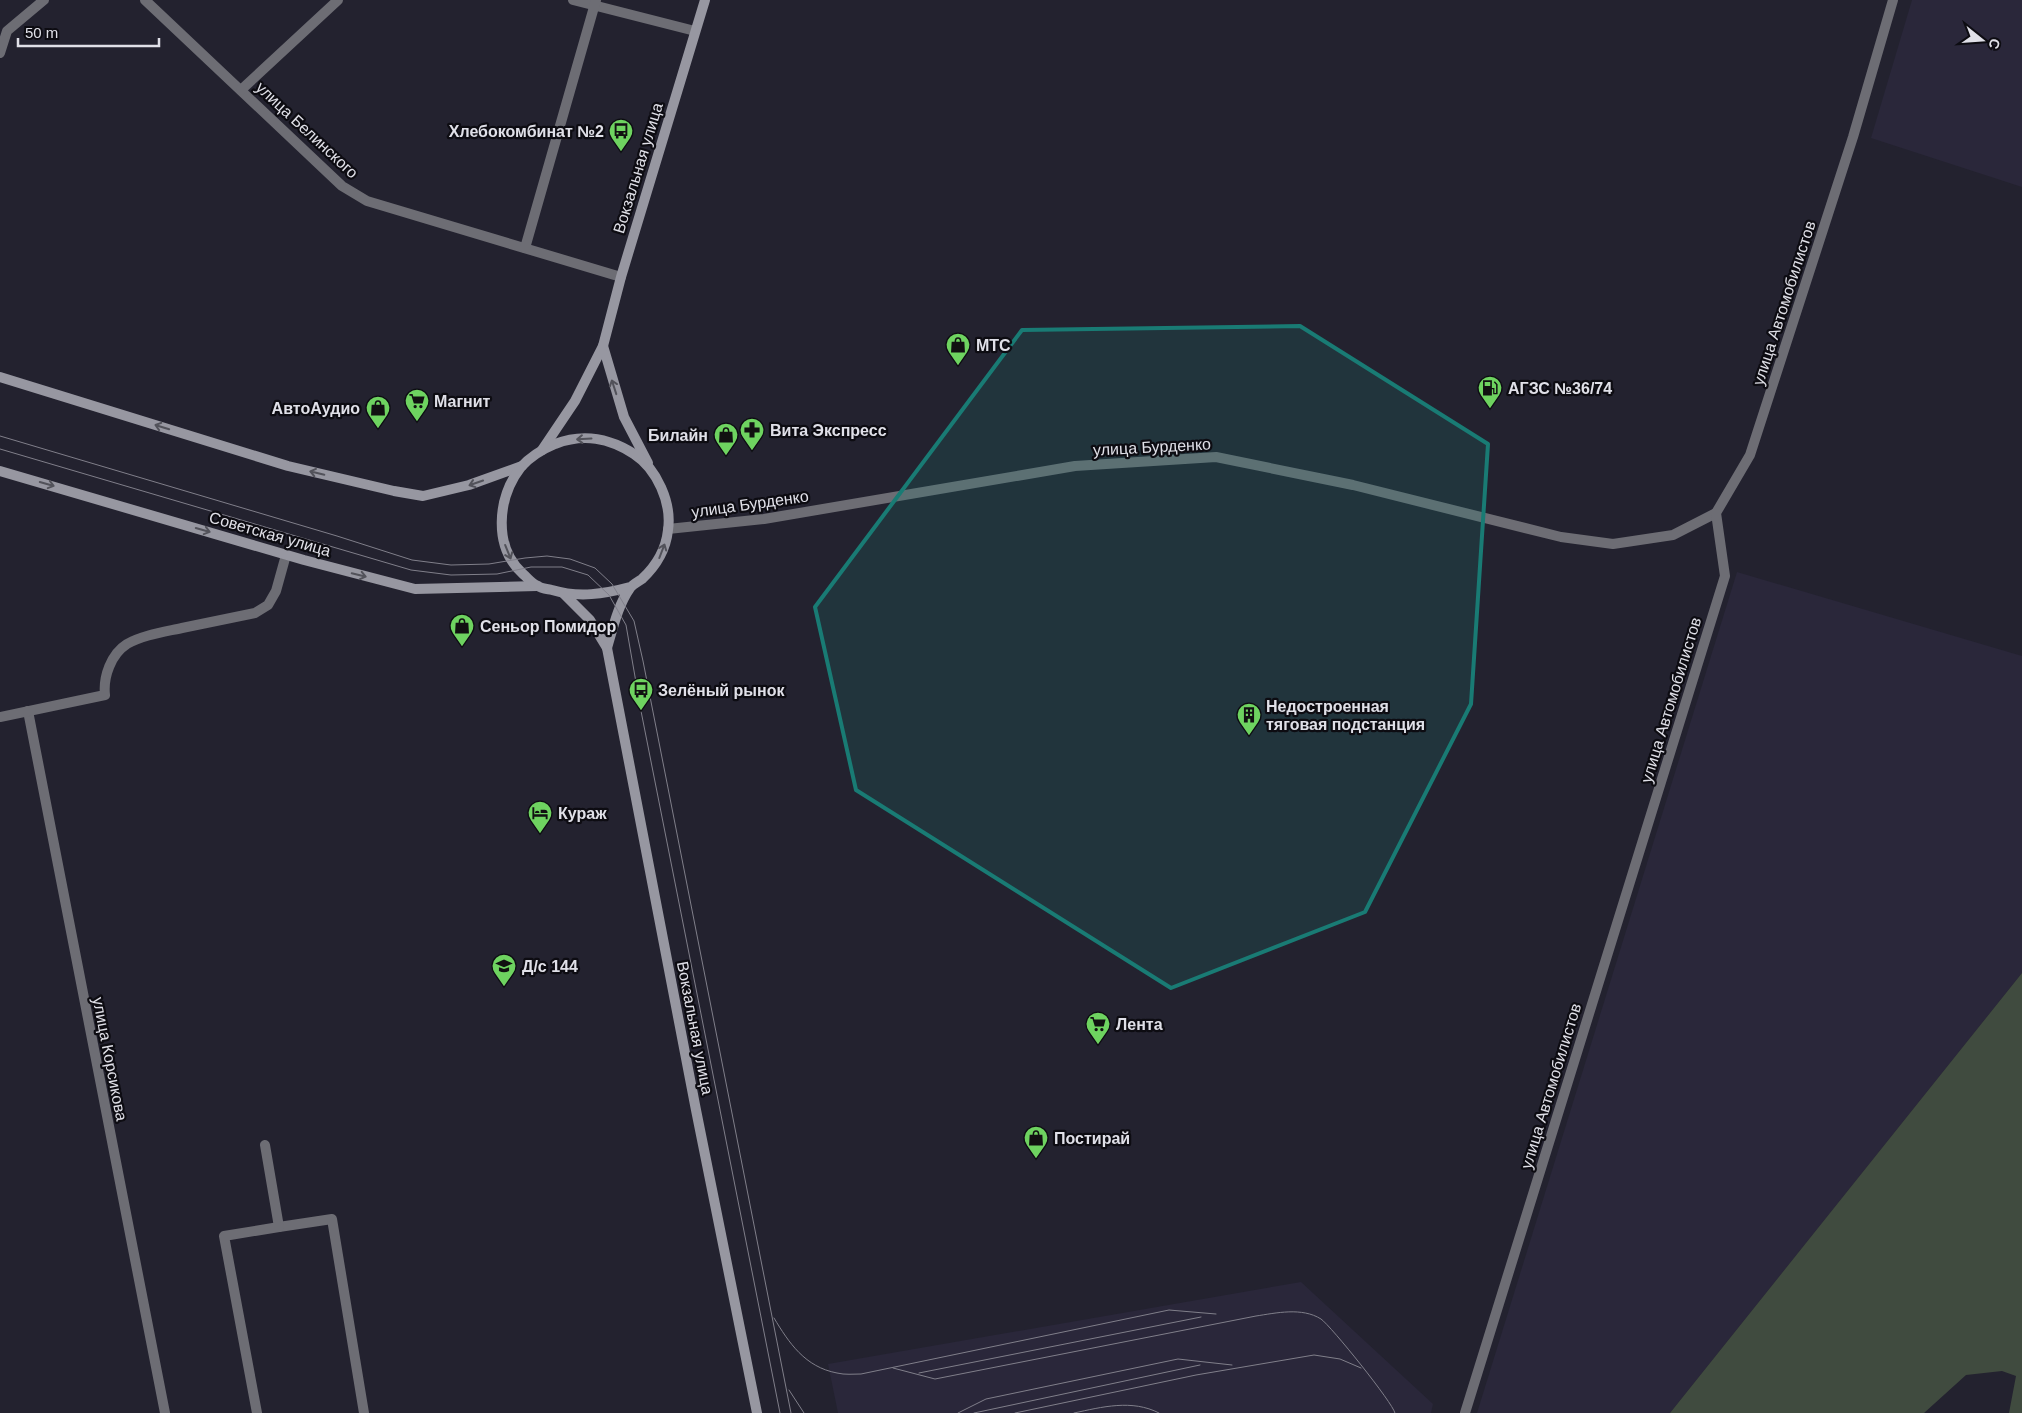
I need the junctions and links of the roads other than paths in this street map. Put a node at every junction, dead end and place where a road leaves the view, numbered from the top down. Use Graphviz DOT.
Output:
graph roads {
  1 [pos="44,0"];
  2 [pos="145,0"];
  3 [pos="338,0"];
  4 [pos="573,0"];
  5 [pos="705,0"];
  6 [pos="1893,0"];
  7 [pos="595,3"];
  8 [pos="695,31"];
  9 [pos="0,53"];
  10 [pos="241,90"];
  11 [pos="525,248"];
  12 [pos="621,277"];
  13 [pos="602,346"];
  14 [pos="0,377"];
  15 [pos="542,450"];
  16 [pos="522,466"];
  17 [pos="0,471"];
  18 [pos="657,478"];
  19 [pos="1716,513"];
  20 [pos="668,529"];
  21 [pos="286,555"];
  22 [pos="538,586"];
  23 [pos="630,587"];
  24 [pos="563,593"];
  25 [pos="607,648"];
  26 [pos="28,711"];
  27 [pos="0,717"];
  28 [pos="265,1145"];
  29 [pos="279,1227"];
  30 [pos="165,1413"];
  31 [pos="257,1413"];
  32 [pos="364,1413"];
  33 [pos="757,1413"];
  34 [pos="1466,1413"];
  1 -- 9 [label="street"];
  2 -- 10 [label="street, улица Белинского"];
  3 -- 10 [label="street"];
  4 -- 7 [label="street"];
  5 -- 8 [label="main road, Вокзальная улица"];
  6 -- 19 [label="street, улица Автомобилистов"];
  7 -- 8 [label="street"];
  7 -- 11 [label="street"];
  8 -- 12 [label="main road, Вокзальная улица"];
  10 -- 11 [label="street, улица Белинского"];
  11 -- 12 [label="street, улица Белинского"];
  12 -- 13 [label="main road, Вокзальная улица"];
  13 -- 15 [label="main road, Вокзальная улица"];
  18 -- 13 [label="main road, one-way"];
  16 -- 14 [label="main road, Советская улица, one-way"];
  15 -- 16 [label="main road, Советская улица"];
  18 -- 15 [label="main road, Советская улица, one-way"];
  16 -- 22 [label="main road, Советская улица, one-way"];
  17 -- 21 [label="main road, Советская улица, one-way"];
  18 -- 20 [label="main road, Советская улица"];
  19 -- 20 [label="street, улица Бурденко"];
  19 -- 34 [label="street, улица Автомобилистов"];
  23 -- 20 [label="main road, Советская улица, one-way"];
  21 -- 22 [label="main road, Советская улица, one-way"];
  21 -- 26 [label="street"];
  22 -- 24 [label="main road, Советская улица"];
  23 -- 24 [label="main road, Советская улица"];
  23 -- 25 [label="main road, Вокзальная улица"];
  24 -- 25 [label="main road, Вокзальная улица"];
  25 -- 33 [label="main road, Вокзальная улица"];
  26 -- 27 [label="street"];
  26 -- 30 [label="street, улица Корсикова"];
  28 -- 29 [label="street"];
  29 -- 31 [label="street"];
  29 -- 32 [label="street"];
}
